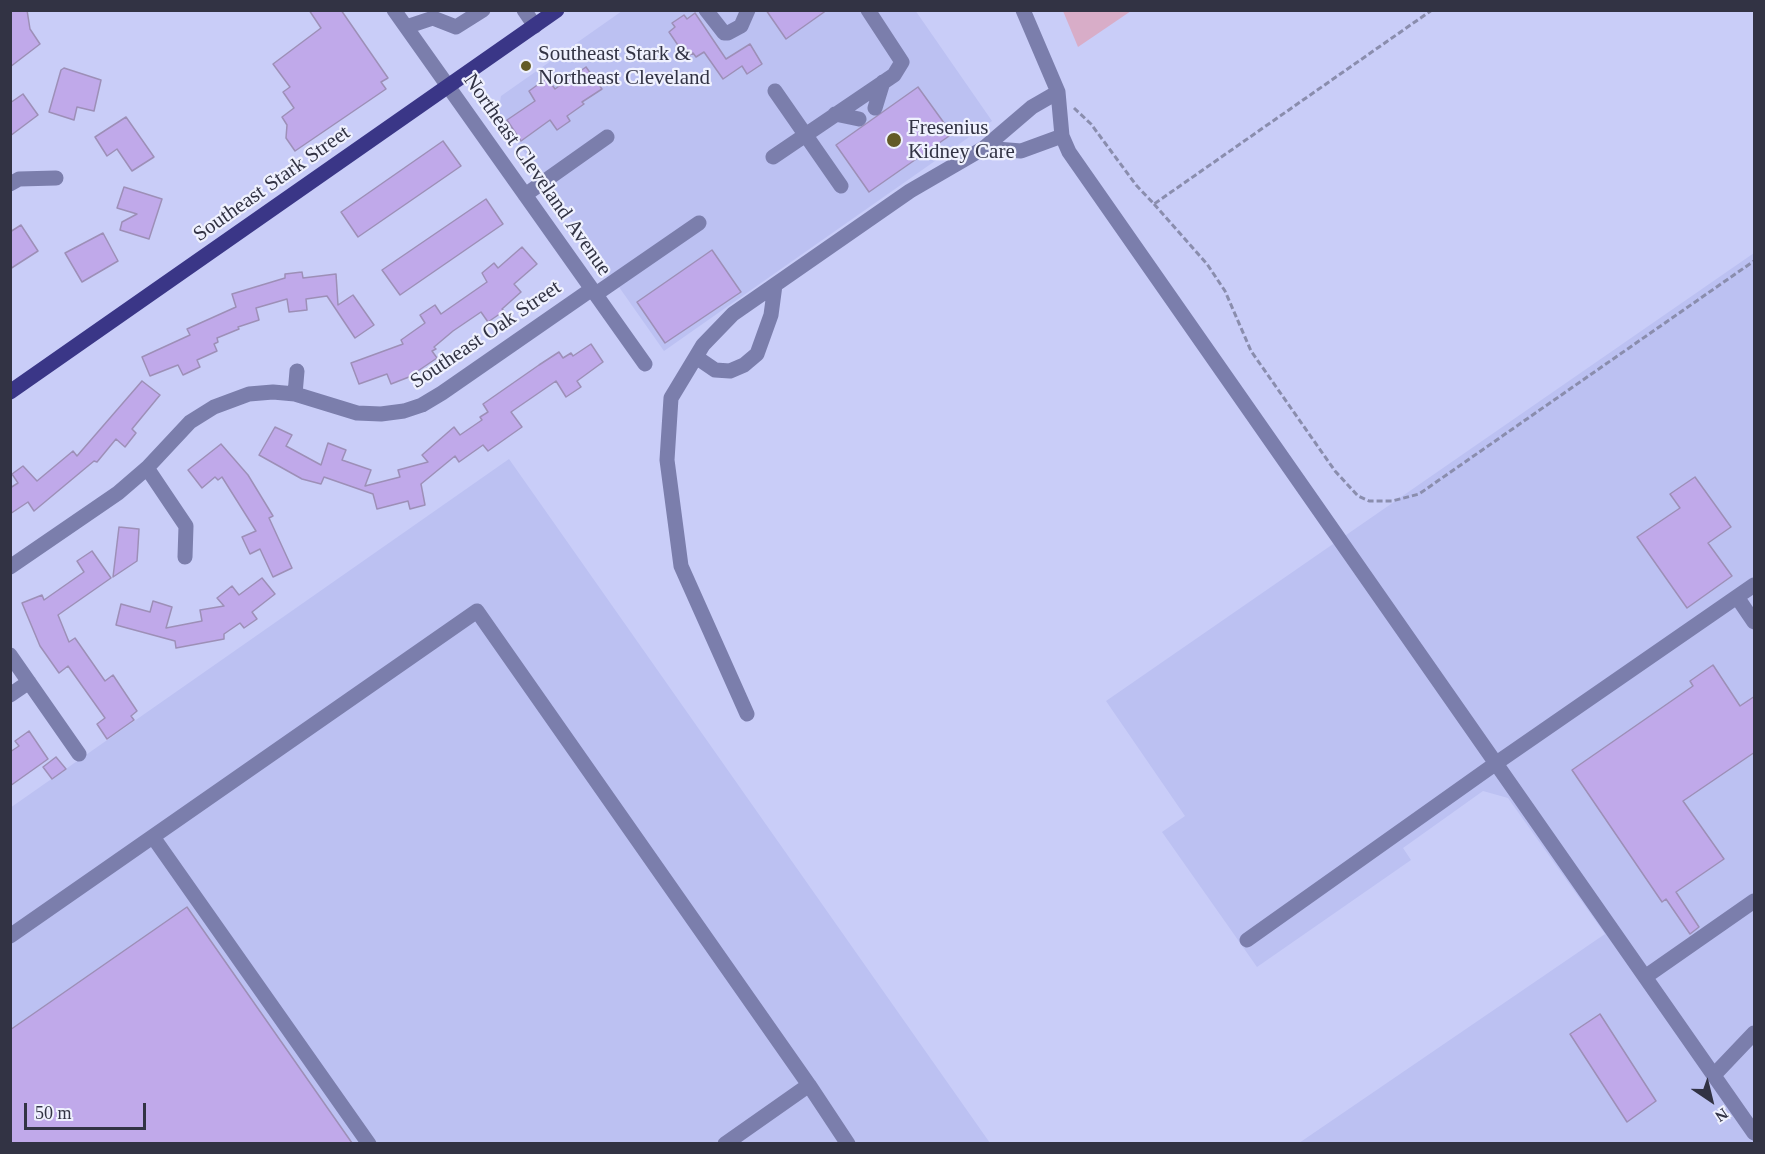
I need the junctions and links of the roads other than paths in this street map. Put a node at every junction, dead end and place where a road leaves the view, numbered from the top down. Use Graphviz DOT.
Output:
graph roads {
  1 [pos="394,10"];
  2 [pos="483,10"];
  3 [pos="524,10"];
  4 [pos="558,10"];
  5 [pos="705,10"];
  6 [pos="747,10"];
  7 [pos="868,10"];
  8 [pos="1023,10"];
  9 [pos="536,26"];
  10 [pos="406,27"];
  11 [pos="883,82"];
  12 [pos="448,86"];
  13 [pos="775,91"];
  14 [pos="1058,92"];
  15 [pos="874,108"];
  16 [pos="835,114"];
  17 [pos="859,119"];
  18 [pos="805,133"];
  19 [pos="607,136"];
  20 [pos="1062,136"];
  21 [pos="984,148"];
  22 [pos="773,157"];
  23 [pos="56,178"];
  24 [pos="10,184"];
  25 [pos="841,186"];
  26 [pos="525,195"];
  27 [pos="699,223"];
  28 [pos="776,285"];
  29 [pos="594,292"];
  30 [pos="696,357"];
  31 [pos="645,364"];
  32 [pos="297,371"];
  33 [pos="10,392"];
  34 [pos="295,394"];
  35 [pos="147,468"];
  36 [pos="185,557"];
  37 [pos="10,567"];
  38 [pos="1755,585"];
  39 [pos="1737,597"];
  40 [pos="1755,622"];
  41 [pos="10,655"];
  42 [pos="29,682"];
  43 [pos="10,695"];
  44 [pos="747,714"];
  45 [pos="79,754"];
  46 [pos="1495,764"];
  47 [pos="153,837"];
  48 [pos="1755,901"];
  49 [pos="10,936"];
  50 [pos="1247,940"];
  51 [pos="1645,977"];
  52 [pos="1755,1033"];
  53 [pos="1714,1075"];
  54 [pos="809,1085"];
  55 [pos="1755,1133"];
  56 [pos="369,1143"];
  57 [pos="726,1143"];
  58 [pos="848,1143"];
  1 -- 10 [label="street, Northeast Cleveland Avenue"];
  2 -- 10 [label="street"];
  3 -- 9 [label="street"];
  4 -- 9 [label="main road, Southeast Stark Street"];
  5 -- 6 [label="street"];
  7 -- 11 [label="street"];
  8 -- 14 [label="street"];
  9 -- 12 [label="main road, Southeast Stark Street"];
  10 -- 12 [label="street, Northeast Cleveland Avenue"];
  11 -- 15 [label="street"];
  11 -- 16 [label="street"];
  12 -- 26 [label="street, Northeast Cleveland Avenue"];
  12 -- 33 [label="main road, Southeast Stark Street"];
  13 -- 18 [label="street"];
  14 -- 20 [label="street"];
  14 -- 21 [label="street"];
  16 -- 17 [label="street"];
  16 -- 18 [label="street"];
  18 -- 22 [label="street"];
  18 -- 25 [label="street"];
  19 -- 26 [label="street"];
  20 -- 21 [label="street"];
  20 -- 46 [label="street"];
  21 -- 28 [label="street"];
  23 -- 24 [label="street"];
  26 -- 29 [label="street, Northeast Cleveland Avenue"];
  27 -- 29 [label="street, Southeast Oak Street"];
  28 -- 30 [label="street"];
  28 -- 30 [label="street"];
  29 -- 31 [label="street, Northeast Cleveland Avenue"];
  29 -- 34 [label="street, Southeast Oak Street"];
  30 -- 44 [label="street"];
  32 -- 34 [label="street"];
  34 -- 35 [label="street, Southeast Oak Street"];
  35 -- 36 [label="street"];
  35 -- 37 [label="street, Southeast Oak Street"];
  38 -- 39 [label="street"];
  39 -- 40 [label="street"];
  39 -- 46 [label="street"];
  41 -- 42 [label="street"];
  42 -- 43 [label="street"];
  42 -- 45 [label="street"];
  46 -- 50 [label="street"];
  46 -- 51 [label="street"];
  47 -- 49 [label="street"];
  47 -- 54 [label="street"];
  47 -- 56 [label="street"];
  48 -- 51 [label="street"];
  51 -- 53 [label="street"];
  52 -- 53 [label="street"];
  53 -- 55 [label="street"];
  54 -- 57 [label="street"];
  54 -- 58 [label="street"];
}
